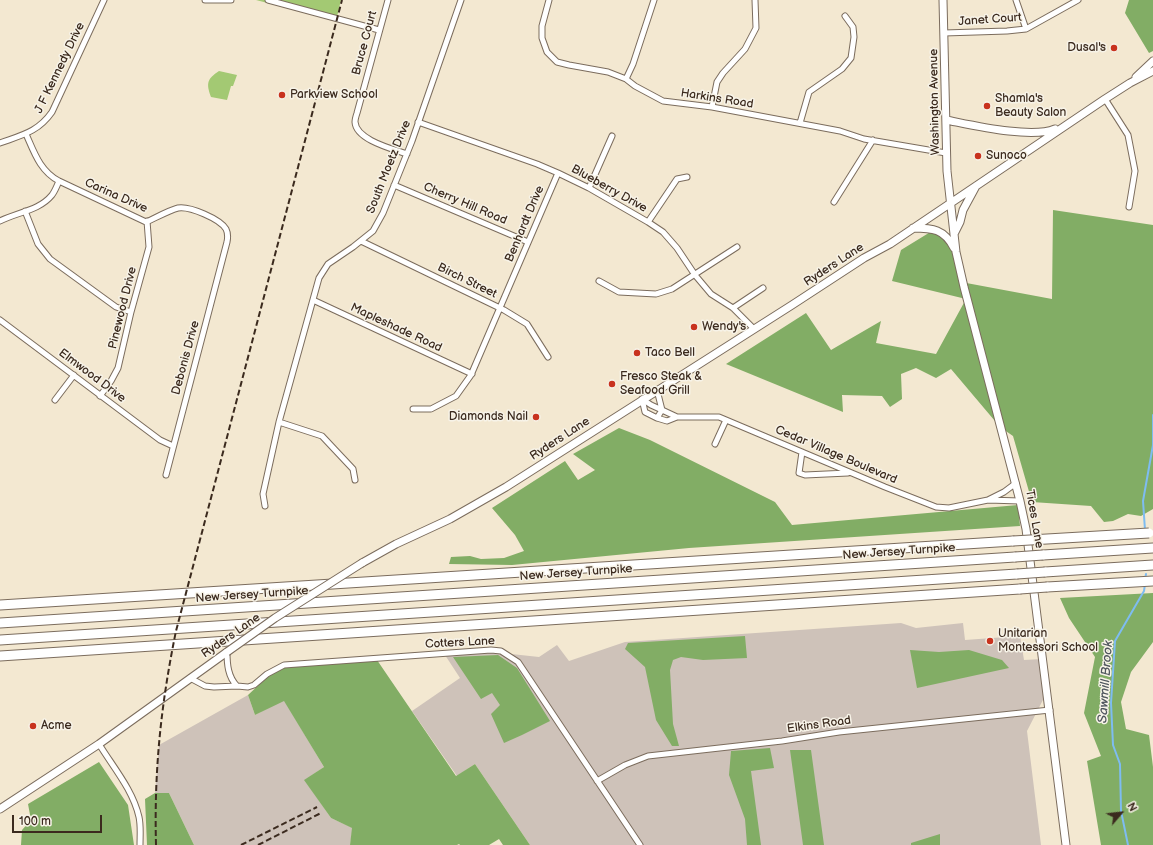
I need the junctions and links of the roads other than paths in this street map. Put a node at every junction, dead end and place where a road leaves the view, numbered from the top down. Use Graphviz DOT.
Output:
graph roads {
  1 [pos="104,0"];
  2 [pos="205,0"];
  3 [pos="231,0"];
  4 [pos="268,0"];
  5 [pos="388,0"];
  6 [pos="460,0"];
  7 [pos="550,0"];
  8 [pos="654,0"];
  9 [pos="755,0"];
  10 [pos="943,0"];
  11 [pos="1016,0"];
  12 [pos="1078,0"];
  13 [pos="845,16"];
  14 [pos="1026,29"];
  15 [pos="379,30"];
  16 [pos="944,33"];
  17 [pos="1153,61"];
  18 [pos="1153,71"];
  19 [pos="626,79"];
  20 [pos="1130,83"];
  21 [pos="1105,99"];
  22 [pos="712,107"];
  23 [pos="946,120"];
  24 [pos="418,122"];
  25 [pos="800,123"];
  26 [pos="1064,126"];
  27 [pos="26,134"];
  28 [pos="612,136"];
  29 [pos="873,140"];
  30 [pos="0,143"];
  31 [pos="946,153"];
  32 [pos="407,154"];
  33 [pos="558,173"];
  34 [pos="687,177"];
  35 [pos="59,181"];
  36 [pos="977,184"];
  37 [pos="394,185"];
  38 [pos="590,188"];
  39 [pos="834,202"];
  40 [pos="950,203"];
  41 [pos="1129,207"];
  42 [pos="25,211"];
  43 [pos="0,221"];
  44 [pos="147,221"];
  45 [pos="648,222"];
  46 [pos="913,228"];
  47 [pos="954,234"];
  48 [pos="361,241"];
  49 [pos="528,242"];
  50 [pos="226,245"];
  51 [pos="737,247"];
  52 [pos="956,252"];
  53 [pos="695,274"];
  54 [pos="600,281"];
  55 [pos="763,288"];
  56 [pos="312,300"];
  57 [pos="500,308"];
  58 [pos="733,308"];
  59 [pos="132,312"];
  60 [pos="0,320"];
  61 [pos="754,329"];
  62 [pos="548,357"];
  63 [pos="472,374"];
  64 [pos="74,375"];
  65 [pos="657,390"];
  66 [pos="100,396"];
  67 [pos="55,400"];
  68 [pos="642,400"];
  69 [pos="413,409"];
  70 [pos="662,410"];
  71 [pos="677,417"];
  72 [pos="657,418"];
  73 [pos="726,420"];
  74 [pos="279,422"];
  75 [pos="715,444"];
  76 [pos="174,446"];
  77 [pos="802,452"];
  78 [pos="850,472"];
  79 [pos="166,475"];
  80 [pos="355,480"];
  81 [pos="1016,483"];
  82 [pos="988,500"];
  83 [pos="1020,501"];
  84 [pos="265,506"];
  85 [pos="1151,532"];
  86 [pos="1153,548"];
  87 [pos="1153,565"];
  88 [pos="1153,581"];
  89 [pos="0,605"];
  90 [pos="0,623"];
  91 [pos="0,640"];
  92 [pos="227,652"];
  93 [pos="0,656"];
  94 [pos="190,678"];
  95 [pos="237,686"];
  96 [pos="1050,710"];
  97 [pos="99,744"];
  98 [pos="597,781"];
  99 [pos="0,809"];
  100 [pos="140,845"];
  101 [pos="640,845"];
  102 [pos="1066,845"];
  1 -- 27 [label="street, J F Kennedy Drive"];
  2 -- 3 [label="street"];
  4 -- 15 [label="street"];
  5 -- 15 [label="street, Bruce Court"];
  6 -- 24 [label="street, South Moetz Drive"];
  7 -- 19 [label="street, Harkins Road"];
  8 -- 19 [label="street"];
  9 -- 22 [label="street"];
  10 -- 16 [label="main road, Washington Avenue"];
  11 -- 14 [label="street"];
  12 -- 14 [label="street, Janet Court"];
  13 -- 25 [label="street"];
  14 -- 16 [label="street, Janet Court"];
  15 -- 32 [label="street, Bruce Court"];
  16 -- 23 [label="main road, Washington Avenue"];
  17 -- 20 [label="main road, Ryders Lane"];
  18 -- 20 [label="main road, Ryders Lane"];
  19 -- 22 [label="street, Harkins Road"];
  20 -- 21 [label="main road, Ryders Lane"];
  21 -- 26 [label="main road, Ryders Lane"];
  21 -- 41 [label="street"];
  22 -- 25 [label="street, Harkins Road"];
  23 -- 26 [label="main road"];
  23 -- 31 [label="main road, Washington Avenue"];
  24 -- 32 [label="street, South Moetz Drive"];
  24 -- 33 [label="street, Blueberry Drive"];
  25 -- 29 [label="street, Harkins Road"];
  26 -- 36 [label="main road, Ryders Lane"];
  27 -- 30 [label="street, J F Kennedy Drive"];
  27 -- 35 [label="street, Carina Drive"];
  28 -- 38 [label="street"];
  29 -- 31 [label="street, Harkins Road"];
  29 -- 39 [label="street"];
  31 -- 40 [label="main road, Washington Avenue"];
  32 -- 37 [label="street, South Moetz Drive"];
  33 -- 38 [label="street, Blueberry Drive"];
  33 -- 49 [label="street, Benhardt Drive"];
  34 -- 45 [label="street"];
  35 -- 42 [label="street"];
  35 -- 44 [label="street, Carina Drive"];
  36 -- 40 [label="main road, Ryders Lane"];
  36 -- 47 [label="main road"];
  37 -- 48 [label="street, South Moetz Drive"];
  37 -- 49 [label="street, Cherry Hill Road"];
  38 -- 45 [label="street, Blueberry Drive"];
  40 -- 46 [label="main road, Ryders Lane"];
  40 -- 47 [label="main road, Tices Lane"];
  42 -- 43 [label="street"];
  42 -- 59 [label="street"];
  44 -- 50 [label="street, Carina Drive"];
  44 -- 59 [label="street, Pinewood Drive"];
  45 -- 53 [label="street, Blueberry Drive"];
  46 -- 52 [label="main road"];
  46 -- 61 [label="main road, Ryders Lane"];
  47 -- 52 [label="main road, Tices Lane"];
  48 -- 56 [label="street, South Moetz Drive"];
  48 -- 57 [label="street, Birch Street"];
  49 -- 57 [label="street, Benhardt Drive"];
  50 -- 76 [label="street, Debonis Drive"];
  51 -- 53 [label="street"];
  52 -- 81 [label="main road, Tices Lane"];
  53 -- 54 [label="street"];
  53 -- 58 [label="street, Blueberry Drive"];
  55 -- 58 [label="street"];
  56 -- 63 [label="street, Mapleshade Road"];
  56 -- 74 [label="street, South Moetz Drive"];
  57 -- 62 [label="street, Birch Street"];
  57 -- 63 [label="street, Benhardt Drive"];
  58 -- 61 [label="street, Blueberry Drive"];
  59 -- 66 [label="street, Pinewood Drive"];
  60 -- 64 [label="street, Elmwood Drive"];
  61 -- 65 [label="main road, Ryders Lane"];
  63 -- 69 [label="street, Benhardt Drive"];
  64 -- 66 [label="street, Elmwood Drive"];
  64 -- 67 [label="street"];
  65 -- 68 [label="main road, Ryders Lane"];
  65 -- 70 [label="street"];
  66 -- 76 [label="street, Elmwood Drive"];
  68 -- 70 [label="street, Cedar Village Boulevard"];
  68 -- 72 [label="street"];
  68 -- 92 [label="main road, Ryders Lane, bridge"];
  70 -- 71 [label="street, Cedar Village Boulevard"];
  70 -- 72 [label="street"];
  71 -- 72 [label="street, Cedar Village Boulevard"];
  71 -- 73 [label="street, Cedar Village Boulevard"];
  73 -- 75 [label="street"];
  73 -- 77 [label="street, Cedar Village Boulevard"];
  74 -- 80 [label="street"];
  74 -- 84 [label="street, South Moetz Drive"];
  76 -- 79 [label="street, Debonis Drive"];
  77 -- 78 [label="street, Cedar Village Boulevard"];
  77 -- 78 [label="street"];
  78 -- 82 [label="street, Cedar Village Boulevard"];
  81 -- 82 [label="street, Cedar Village Boulevard"];
  81 -- 83 [label="main road, Tices Lane"];
  82 -- 83 [label="street, Cedar Village Boulevard"];
  83 -- 96 [label="main road, Tices Lane"];
  85 -- 89 [label="highway, New Jersey Turnpike, bridge"];
  86 -- 90 [label="highway, New Jersey Turnpike, bridge"];
  87 -- 91 [label="highway, bridge"];
  88 -- 93 [label="highway, bridge"];
  92 -- 94 [label="main road, Ryders Lane"];
  92 -- 95 [label="street"];
  94 -- 95 [label="street, Cotters Lane"];
  94 -- 97 [label="main road, Ryders Lane"];
  95 -- 98 [label="street, Cotters Lane"];
  96 -- 98 [label="street, Elkins Road"];
  96 -- 102 [label="main road, Tices Lane"];
  97 -- 99 [label="main road, Ryders Lane"];
  97 -- 100 [label="street"];
  98 -- 101 [label="street, Cotters Lane"];
}
